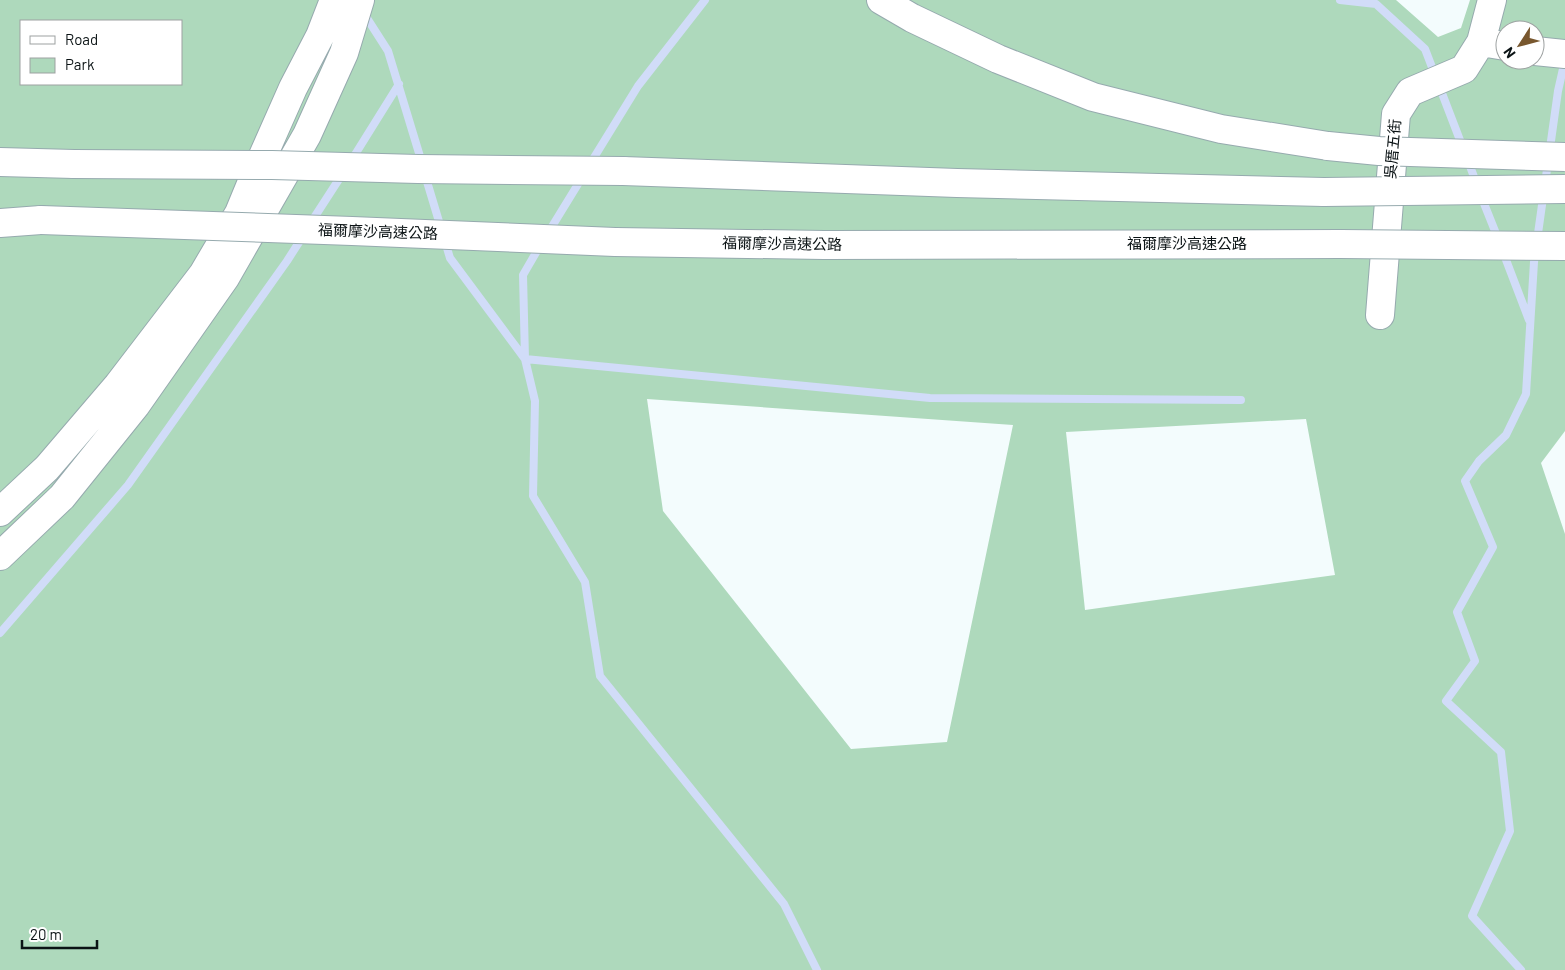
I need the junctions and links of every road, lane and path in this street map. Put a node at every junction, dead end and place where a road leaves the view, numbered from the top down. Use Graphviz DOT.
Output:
graph roads {
  1 [pos="334,0"];
  2 [pos="360,0"];
  3 [pos="881,0"];
  4 [pos="1492,0"];
  5 [pos="1493,44"];
  6 [pos="1545,52"];
  7 [pos="1565,54"];
  8 [pos="1565,157"];
  9 [pos="0,162"];
  10 [pos="1565,189"];
  11 [pos="0,219"];
  12 [pos="41,220"];
  13 [pos="0,223"];
  14 [pos="1565,246"];
  15 [pos="1380,314"];
  16 [pos="0,512"];
  17 [pos="0,556"];
  1 -- 16 [label="main road"];
  2 -- 17 [label="main road"];
  3 -- 8 [label="main road, bridge"];
  4 -- 5 [label="main road, 吳厝五街"];
  5 -- 15 [label="main road, 吳厝五街"];
  6 -- 7 [label="main road"];
  9 -- 10 [label="main road, bridge"];
  11 -- 12 [label="main road, 福爾摩沙高速公路"];
  12 -- 13 [label="main road"];
  12 -- 14 [label="main road, 福爾摩沙高速公路, bridge"];
}
